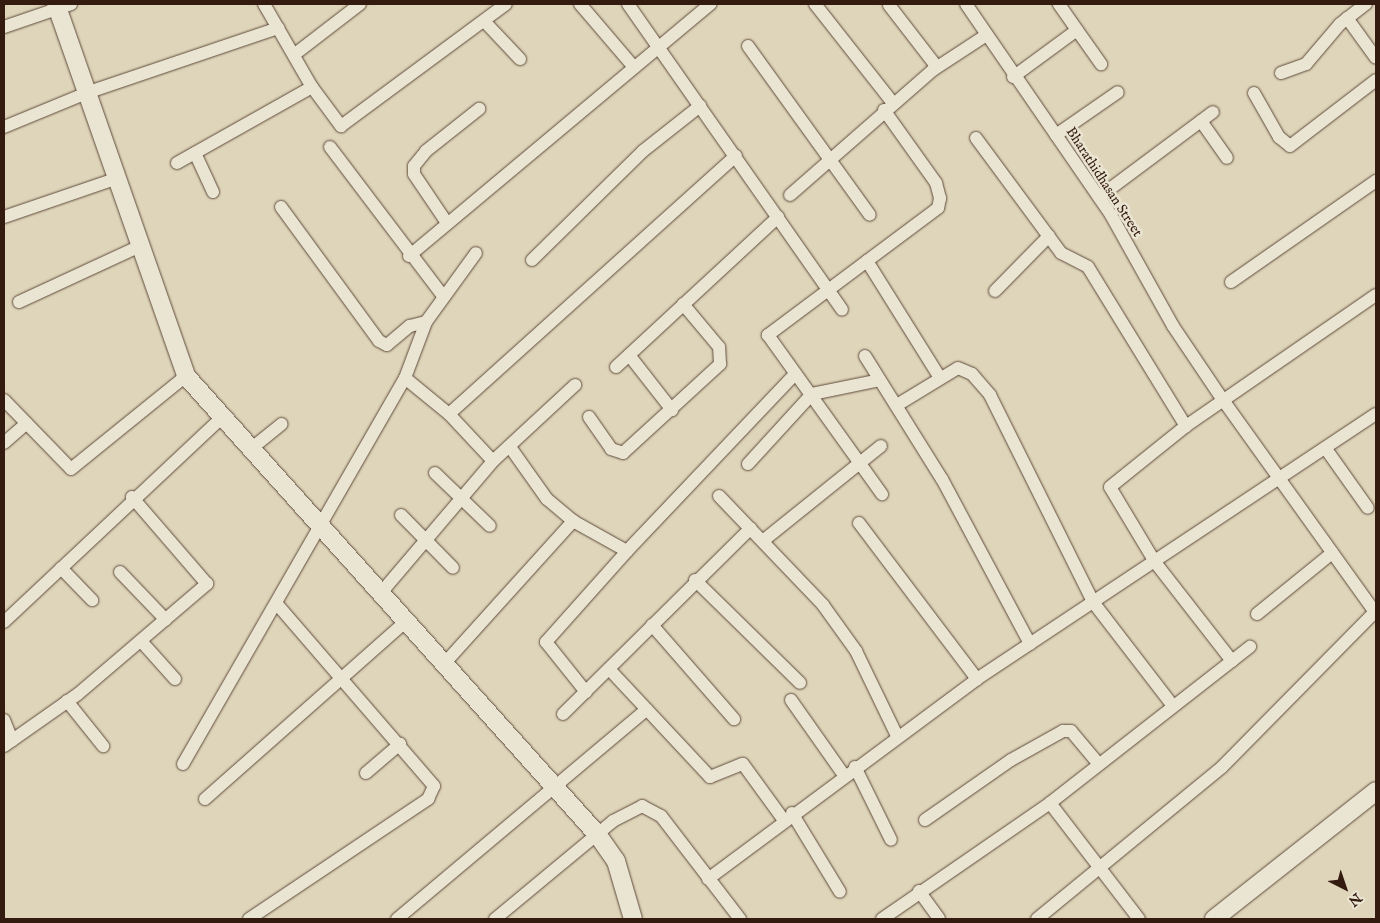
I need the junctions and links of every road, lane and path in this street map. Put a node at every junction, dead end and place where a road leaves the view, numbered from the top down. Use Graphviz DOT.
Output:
graph roads {
  1 [pos="264,4"];
  2 [pos="360,4"];
  3 [pos="506,4"];
  4 [pos="580,4"];
  5 [pos="628,4"];
  6 [pos="710,4"];
  7 [pos="816,4"];
  8 [pos="966,4"];
  9 [pos="1059,4"];
  10 [pos="1366,4"];
  11 [pos="62,5"];
  12 [pos="889,5"];
  13 [pos="1347,18"];
  14 [pos="485,22"];
  15 [pos="4,27"];
  16 [pos="278,28"];
  17 [pos="1077,30"];
  18 [pos="985,36"];
  19 [pos="658,44"];
  20 [pos="748,46"];
  21 [pos="295,54"];
  22 [pos="1376,58"];
  23 [pos="520,59"];
  24 [pos="1101,64"];
  25 [pos="633,66"];
  26 [pos="937,68"];
  27 [pos="1281,73"];
  28 [pos="1013,77"];
  29 [pos="1376,80"];
  30 [pos="312,87"];
  31 [pos="89,92"];
  32 [pos="1118,92"];
  33 [pos="1254,93"];
  34 [pos="700,106"];
  35 [pos="889,107"];
  36 [pos="479,109"];
  37 [pos="1213,112"];
  38 [pos="1201,121"];
  39 [pos="4,127"];
  40 [pos="1056,135"];
  41 [pos="976,138"];
  42 [pos="330,147"];
  43 [pos="195,154"];
  44 [pos="736,156"];
  45 [pos="1227,158"];
  46 [pos="830,160"];
  47 [pos="177,163"];
  48 [pos="115,179"];
  49 [pos="1376,181"];
  50 [pos="214,192"];
  51 [pos="790,195"];
  52 [pos="1099,197"];
  53 [pos="281,207"];
  54 [pos="870,214"];
  55 [pos="4,217"];
  56 [pos="778,217"];
  57 [pos="446,223"];
  58 [pos="1048,236"];
  59 [pos="138,247"];
  60 [pos="476,253"];
  61 [pos="409,256"];
  62 [pos="532,260"];
  63 [pos="867,261"];
  64 [pos="1231,282"];
  65 [pos="828,290"];
  66 [pos="995,291"];
  67 [pos="1376,294"];
  68 [pos="444,297"];
  69 [pos="19,302"];
  70 [pos="683,304"];
  71 [pos="842,310"];
  72 [pos="426,322"];
  73 [pos="629,355"];
  74 [pos="865,356"];
  75 [pos="616,367"];
  76 [pos="796,374"];
  77 [pos="186,376"];
  78 [pos="405,378"];
  79 [pos="940,378"];
  80 [pos="880,380"];
  81 [pos="575,384"];
  82 [pos="812,394"];
  83 [pos="4,400"];
  84 [pos="1223,400"];
  85 [pos="897,405"];
  86 [pos="672,410"];
  87 [pos="449,414"];
  88 [pos="1376,414"];
  89 [pos="589,417"];
  90 [pos="221,418"];
  91 [pos="27,423"];
  92 [pos="282,424"];
  93 [pos="1186,426"];
  94 [pos="4,443"];
  95 [pos="510,446"];
  96 [pos="881,446"];
  97 [pos="252,448"];
  98 [pos="1326,448"];
  99 [pos="493,461"];
  100 [pos="858,462"];
  101 [pos="748,464"];
  102 [pos="435,473"];
  103 [pos="1282,479"];
  104 [pos="882,494"];
  105 [pos="719,496"];
  106 [pos="132,498"];
  107 [pos="463,499"];
  108 [pos="1368,508"];
  109 [pos="401,515"];
  110 [pos="573,521"];
  111 [pos="860,523"];
  112 [pos="490,526"];
  113 [pos="322,528"];
  114 [pos="751,528"];
  115 [pos="764,540"];
  116 [pos="427,542"];
  117 [pos="627,551"];
  118 [pos="1332,553"];
  119 [pos="1155,562"];
  120 [pos="61,568"];
  121 [pos="453,568"];
  122 [pos="120,572"];
  123 [pos="695,580"];
  124 [pos="380,594"];
  125 [pos="92,600"];
  126 [pos="1093,602"];
  127 [pos="278,605"];
  128 [pos="1375,613"];
  129 [pos="1257,614"];
  130 [pos="166,620"];
  131 [pos="406,621"];
  132 [pos="4,622"];
  133 [pos="652,625"];
  134 [pos="142,641"];
  135 [pos="1030,644"];
  136 [pos="1250,647"];
  137 [pos="1232,661"];
  138 [pos="444,664"];
  139 [pos="610,669"];
  140 [pos="342,677"];
  141 [pos="176,679"];
  142 [pos="977,679"];
  143 [pos="800,683"];
  144 [pos="586,692"];
  145 [pos="791,700"];
  146 [pos="67,701"];
  147 [pos="1172,706"];
  148 [pos="647,709"];
  149 [pos="563,714"];
  150 [pos="734,719"];
  151 [pos="4,720"];
  152 [pos="897,736"];
  153 [pos="8,743"];
  154 [pos="400,744"];
  155 [pos="103,746"];
  156 [pos="1098,762"];
  157 [pos="183,764"];
  158 [pos="855,767"];
  159 [pos="366,774"];
  160 [pos="844,775"];
  161 [pos="553,785"];
  162 [pos="1376,791"];
  163 [pos="205,798"];
  164 [pos="1050,804"];
  165 [pos="788,816"];
  166 [pos="925,820"];
  167 [pos="596,834"];
  168 [pos="891,840"];
  169 [pos="1097,868"];
  170 [pos="708,879"];
  171 [pos="919,891"];
  172 [pos="840,892"];
  173 [pos="502,917"];
  174 [pos="249,919"];
  175 [pos="397,919"];
  176 [pos="633,919"];
  177 [pos="740,919"];
  178 [pos="882,919"];
  179 [pos="939,919"];
  180 [pos="1039,919"];
  181 [pos="1138,919"];
  182 [pos="1214,919"];
  1 -- 16 [label="street"];
  2 -- 21 [label="street"];
  3 -- 14 [label="street"];
  4 -- 25 [label="street"];
  5 -- 19 [label="street"];
  6 -- 19 [label="street"];
  7 -- 35 [label="street"];
  8 -- 18 [label="street, Bharathidhasan Street"];
  9 -- 17 [label="street"];
  10 -- 13 [label="street"];
  11 -- 15 [label="street"];
  11 -- 31 [label="street"];
  12 -- 26 [label="street"];
  13 -- 22 [label="street"];
  13 -- 27 [label="street"];
  14 -- 23 [label="street"];
  14 -- 30 [label="street"];
  16 -- 21 [label="street"];
  16 -- 31 [label="street"];
  17 -- 24 [label="street"];
  17 -- 28 [label="street"];
  18 -- 26 [label="street"];
  18 -- 28 [label="street, Bharathidhasan Street"];
  19 -- 25 [label="street"];
  19 -- 34 [label="street"];
  20 -- 46 [label="street"];
  21 -- 30 [label="street"];
  25 -- 57 [label="street"];
  26 -- 35 [label="street"];
  28 -- 40 [label="street, Bharathidhasan Street"];
  29 -- 33 [label="street"];
  30 -- 43 [label="street"];
  31 -- 39 [label="street"];
  31 -- 48 [label="street"];
  32 -- 40 [label="street"];
  34 -- 44 [label="street"];
  34 -- 62 [label="street"];
  35 -- 46 [label="street"];
  35 -- 63 [label="street"];
  36 -- 57 [label="street"];
  37 -- 38 [label="street"];
  38 -- 45 [label="street"];
  38 -- 52 [label="street"];
  40 -- 52 [label="street, Bharathidhasan Street"];
  41 -- 58 [label="street"];
  42 -- 61 [label="street"];
  43 -- 47 [label="street"];
  43 -- 50 [label="street"];
  44 -- 56 [label="street"];
  44 -- 87 [label="street"];
  46 -- 51 [label="street"];
  46 -- 54 [label="street"];
  48 -- 55 [label="street"];
  48 -- 59 [label="street"];
  49 -- 64 [label="street"];
  52 -- 84 [label="street, Bharathidhasan Street"];
  53 -- 72 [label="street"];
  56 -- 65 [label="street"];
  56 -- 70 [label="street"];
  57 -- 61 [label="street"];
  58 -- 66 [label="street"];
  58 -- 93 [label="street"];
  59 -- 69 [label="street"];
  59 -- 77 [label="street"];
  60 -- 68 [label="street"];
  61 -- 68 [label="street"];
  63 -- 65 [label="street"];
  63 -- 79 [label="street"];
  65 -- 71 [label="street"];
  65 -- 76 [label="street"];
  67 -- 84 [label="street"];
  68 -- 72 [label="street"];
  70 -- 73 [label="street"];
  70 -- 86 [label="street"];
  72 -- 78 [label="street"];
  73 -- 75 [label="street"];
  73 -- 86 [label="street"];
  74 -- 80 [label="street"];
  76 -- 82 [label="street"];
  76 -- 117 [label="street"];
  77 -- 90 [label="street"];
  77 -- 91 [label="street"];
  78 -- 87 [label="street"];
  78 -- 113 [label="street"];
  79 -- 85 [label="street"];
  79 -- 126 [label="street"];
  80 -- 82 [label="street"];
  80 -- 85 [label="street"];
  81 -- 95 [label="street"];
  82 -- 100 [label="street"];
  82 -- 101 [label="street"];
  83 -- 91 [label="street"];
  84 -- 93 [label="street"];
  84 -- 103 [label="street, Bharathidhasan Street"];
  85 -- 135 [label="street"];
  86 -- 89 [label="street"];
  87 -- 99 [label="street"];
  88 -- 98 [label="street"];
  90 -- 97 [label="street"];
  90 -- 106 [label="street"];
  91 -- 94 [label="street"];
  92 -- 97 [label="street"];
  93 -- 119 [label="street"];
  95 -- 99 [label="street"];
  95 -- 110 [label="street"];
  96 -- 100 [label="street"];
  97 -- 113 [label="street"];
  98 -- 103 [label="street"];
  98 -- 108 [label="street"];
  99 -- 107 [label="street"];
  100 -- 104 [label="street"];
  100 -- 115 [label="street"];
  102 -- 107 [label="street"];
  103 -- 118 [label="street, Bharathidhasan Street"];
  103 -- 119 [label="street"];
  105 -- 114 [label="street"];
  106 -- 120 [label="street"];
  106 -- 130 [label="street"];
  107 -- 112 [label="street"];
  107 -- 116 [label="street"];
  109 -- 116 [label="street"];
  110 -- 117 [label="street"];
  110 -- 138 [label="street"];
  111 -- 142 [label="street"];
  113 -- 124 [label="street"];
  113 -- 127 [label="street"];
  114 -- 115 [label="street"];
  114 -- 123 [label="street"];
  115 -- 152 [label="street"];
  116 -- 121 [label="street"];
  116 -- 124 [label="street"];
  117 -- 144 [label="street"];
  118 -- 128 [label="street, Bharathidhasan Street"];
  118 -- 129 [label="street"];
  119 -- 126 [label="street"];
  119 -- 137 [label="street"];
  120 -- 125 [label="street"];
  120 -- 132 [label="street"];
  122 -- 130 [label="street"];
  123 -- 133 [label="street"];
  123 -- 143 [label="street"];
  124 -- 131 [label="street"];
  126 -- 135 [label="street"];
  126 -- 147 [label="street"];
  127 -- 140 [label="street"];
  127 -- 157 [label="street"];
  128 -- 169 [label="street"];
  130 -- 134 [label="street"];
  131 -- 138 [label="street"];
  131 -- 140 [label="street"];
  133 -- 139 [label="street"];
  133 -- 150 [label="street"];
  134 -- 141 [label="street"];
  134 -- 146 [label="street"];
  135 -- 142 [label="street"];
  136 -- 137 [label="street"];
  137 -- 147 [label="street"];
  138 -- 161 [label="street"];
  139 -- 144 [label="street"];
  139 -- 148 [label="street"];
  140 -- 154 [label="street"];
  140 -- 163 [label="street"];
  142 -- 152 [label="street"];
  144 -- 149 [label="street"];
  145 -- 160 [label="street"];
  146 -- 153 [label="street"];
  146 -- 155 [label="street"];
  147 -- 156 [label="street"];
  148 -- 161 [label="street"];
  148 -- 165 [label="street"];
  151 -- 153 [label="street"];
  152 -- 158 [label="street"];
  154 -- 159 [label="street"];
  154 -- 174 [label="street"];
  156 -- 164 [label="street"];
  156 -- 166 [label="street"];
  158 -- 160 [label="street"];
  158 -- 168 [label="street"];
  160 -- 165 [label="street"];
  161 -- 167 [label="street"];
  161 -- 175 [label="street"];
  162 -- 182 [label="street"];
  164 -- 169 [label="street"];
  164 -- 171 [label="street"];
  165 -- 170 [label="street"];
  165 -- 172 [label="street"];
  167 -- 170 [label="street"];
  167 -- 173 [label="street"];
  167 -- 176 [label="street"];
  169 -- 180 [label="street"];
  169 -- 181 [label="street"];
  170 -- 177 [label="street"];
  171 -- 178 [label="street"];
  171 -- 179 [label="street"];
}
